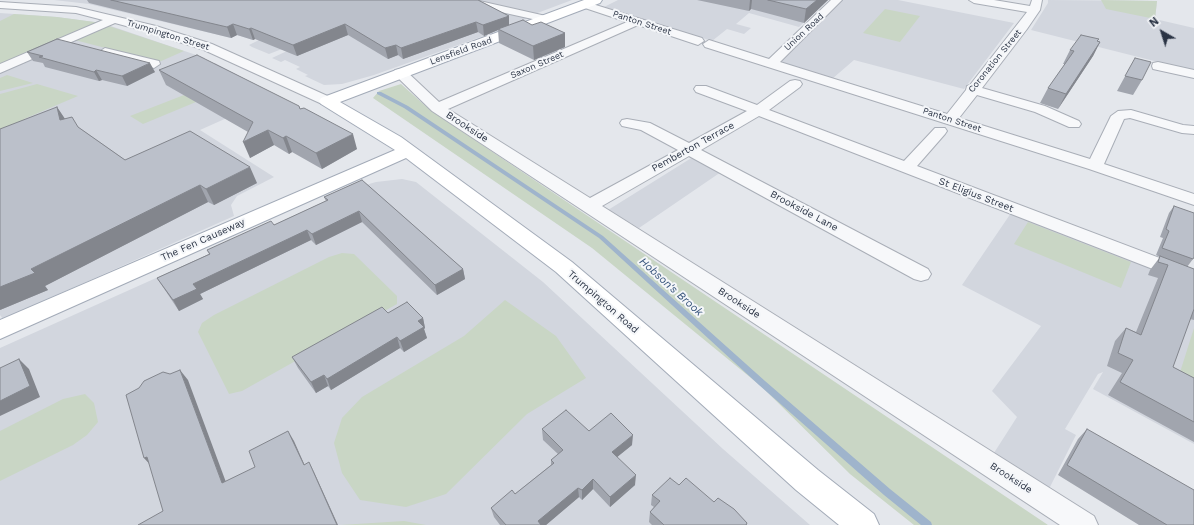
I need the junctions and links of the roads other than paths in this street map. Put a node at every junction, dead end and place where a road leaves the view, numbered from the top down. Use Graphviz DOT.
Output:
graph roads {
  1 [pos="460,0"];
  2 [pos="837,0"];
  3 [pos="974,0"];
  4 [pos="591,2"];
  5 [pos="0,5"];
  6 [pos="1035,5"];
  7 [pos="115,19"];
  8 [pos="546,19"];
  9 [pos="636,22"];
  10 [pos="63,42"];
  11 [pos="81,46"];
  12 [pos="96,50"];
  13 [pos="154,64"];
  14 [pos="770,64"];
  15 [pos="1158,66"];
  16 [pos="0,68"];
  17 [pos="400,73"];
  18 [pos="1194,74"];
  19 [pos="795,84"];
  20 [pos="701,89"];
  21 [pos="972,89"];
  22 [pos="327,101"];
  23 [pos="437,108"];
  24 [pos="758,111"];
  25 [pos="627,123"];
  26 [pos="1074,124"];
  27 [pos="945,125"];
  28 [pos="1194,130"];
  29 [pos="688,149"];
  30 [pos="407,151"];
  31 [pos="1095,166"];
  32 [pos="907,168"];
  33 [pos="1194,200"];
  34 [pos="589,206"];
  35 [pos="921,274"];
  36 [pos="1194,278"];
  37 [pos="0,330"];
  38 [pos="862,525"];
  39 [pos="1084,525"];
  1 -- 8 [label="street"];
  2 -- 14 [label="street, Union Road"];
  3 -- 6 [label="street"];
  4 -- 8 [label="main road, Lensfield Road"];
  4 -- 9 [label="street, Panton Street"];
  5 -- 7 [label="street, Trumpington Street"];
  6 -- 21 [label="street, Coronation Street"];
  7 -- 10 [label="street"];
  7 -- 22 [label="street, Trumpington Street"];
  8 -- 17 [label="main road, Lensfield Road"];
  9 -- 14 [label="street, Panton Street"];
  9 -- 23 [label="street, Saxon Street"];
  10 -- 11 [label="street"];
  10 -- 16 [label="street"];
  12 -- 13 [label="street"];
  14 -- 27 [label="street, Panton Street"];
  15 -- 18 [label="street"];
  17 -- 22 [label="main road, Lensfield Road"];
  17 -- 23 [label="street, Brookside"];
  19 -- 24 [label="street, Pemberton Terrace"];
  20 -- 24 [label="street, St Eligius Street"];
  21 -- 26 [label="street"];
  21 -- 27 [label="street, Coronation Street"];
  22 -- 30 [label="main road, Trumpington Road"];
  23 -- 34 [label="street, Brookside"];
  24 -- 29 [label="street, Pemberton Terrace"];
  24 -- 32 [label="street, St Eligius Street"];
  25 -- 29 [label="street, Brookside Lane"];
  27 -- 31 [label="street, Panton Street"];
  27 -- 32 [label="street, Coronation Street"];
  28 -- 31 [label="street"];
  29 -- 34 [label="street, Pemberton Terrace"];
  29 -- 35 [label="street, Brookside Lane"];
  30 -- 37 [label="main road, The Fen Causeway"];
  30 -- 38 [label="main road, Trumpington Road"];
  31 -- 33 [label="street, Panton Street"];
  32 -- 36 [label="street, St Eligius Street"];
  34 -- 39 [label="street, Brookside"];
}
